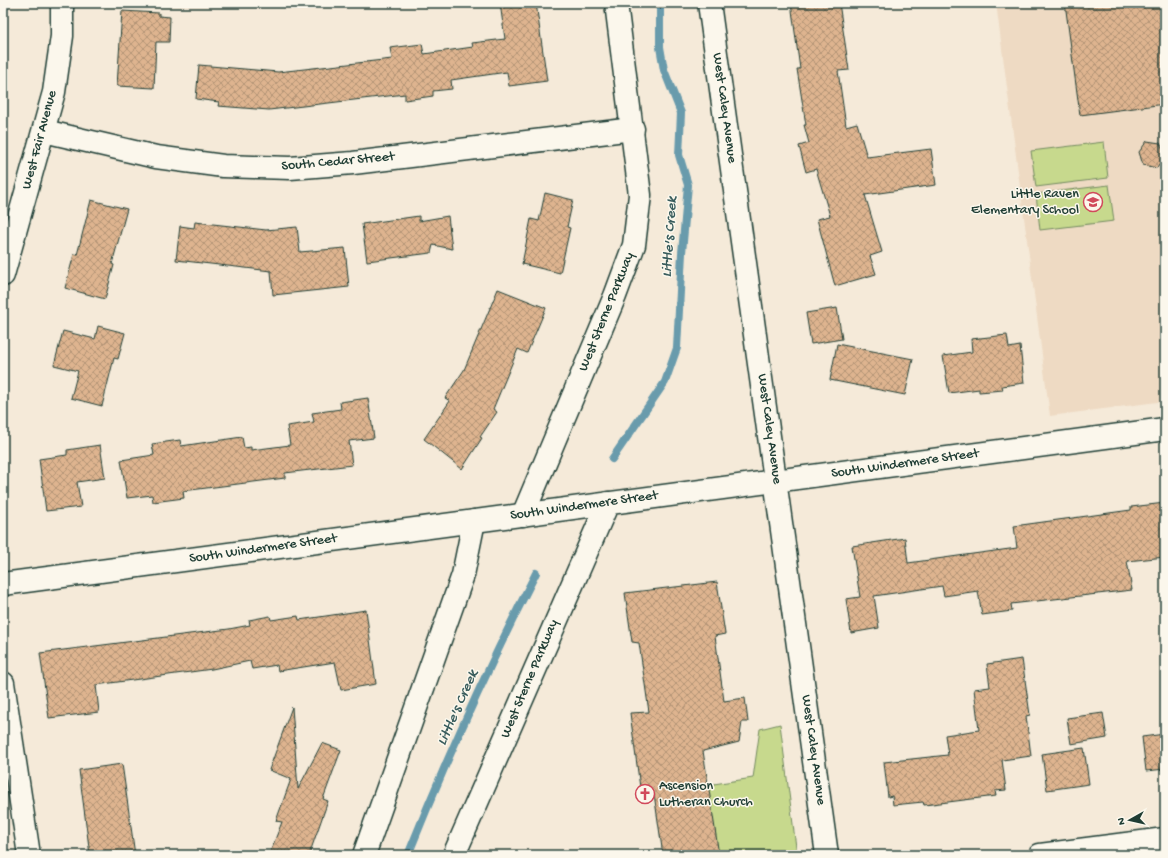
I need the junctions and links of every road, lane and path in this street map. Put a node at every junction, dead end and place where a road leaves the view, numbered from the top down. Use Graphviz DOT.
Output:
graph roads {
  1 [pos="62,3"];
  2 [pos="616,3"];
  3 [pos="709,3"];
  4 [pos="633,129"];
  5 [pos="44,131"];
  6 [pos="3,275"];
  7 [pos="1165,429"];
  8 [pos="776,481"];
  9 [pos="608,503"];
  10 [pos="524,514"];
  11 [pos="474,521"];
  12 [pos="3,584"];
  13 [pos="3,683"];
  14 [pos="1165,839"];
  15 [pos="30,855"];
  16 [pos="364,855"];
  17 [pos="454,855"];
  18 [pos="827,855"];
  19 [pos="1040,855"];
  1 -- 5 [label="street, West Fair Avenue"];
  2 -- 4 [label="street, West Sterne Parkway"];
  3 -- 8 [label="street, West Caley Avenue"];
  4 -- 5 [label="street, South Cedar Street"];
  4 -- 10 [label="street, West Sterne Parkway"];
  5 -- 6 [label="street, West Fair Avenue"];
  7 -- 8 [label="street, South Windermere Street"];
  8 -- 9 [label="street, South Windermere Street"];
  8 -- 18 [label="street, West Caley Avenue"];
  9 -- 10 [label="street, South Windermere Street"];
  9 -- 17 [label="street, West Sterne Parkway"];
  10 -- 11 [label="street, South Windermere Street"];
  11 -- 12 [label="street, South Windermere Street"];
  11 -- 16 [label="street"];
  13 -- 15 [label="street"];
  14 -- 19 [label="street"];
}
